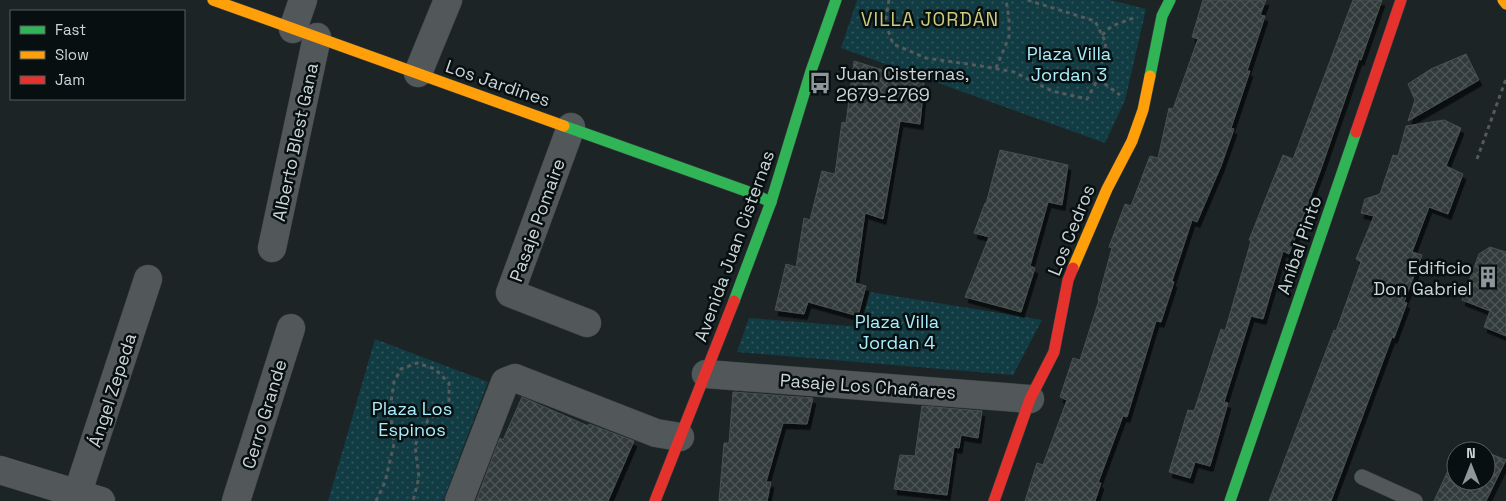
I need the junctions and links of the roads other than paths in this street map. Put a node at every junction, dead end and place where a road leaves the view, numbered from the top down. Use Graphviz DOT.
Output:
graph roads {
  1 [pos="213,0"];
  2 [pos="303,0"];
  3 [pos="448,0"];
  4 [pos="836,0"];
  5 [pos="1170,0"];
  6 [pos="1401,0"];
  7 [pos="1503,0"];
  8 [pos="1506,4"];
  9 [pos="305,33"];
  10 [pos="418,74"];
  11 [pos="571,127"];
  12 [pos="771,202"];
  13 [pos="272,248"];
  14 [pos="148,279"];
  15 [pos="586,323"];
  16 [pos="291,328"];
  17 [pos="706,374"];
  18 [pos="1030,399"];
  19 [pos="680,437"];
  20 [pos="0,470"];
  21 [pos="1362,477"];
  22 [pos="84,499"];
  23 [pos="236,501"];
  24 [pos="459,501"];
  25 [pos="654,501"];
  26 [pos="994,501"];
  27 [pos="1230,501"];
  28 [pos="1415,501"];
  1 -- 9 [label="street, Los Jardines"];
  2 -- 9 [label="street, Alberto Blest Gana"];
  3 -- 10 [label="street"];
  4 -- 12 [label="street, Avenida Juan Cisternas"];
  5 -- 18 [label="street, Los Cedros"];
  6 -- 27 [label="street, Aníbal Pinto"];
  7 -- 8 [label="street"];
  9 -- 10 [label="street, Los Jardines"];
  9 -- 13 [label="street, Alberto Blest Gana"];
  10 -- 11 [label="street, Los Jardines"];
  11 -- 12 [label="street, Los Jardines"];
  11 -- 15 [label="street, Pasaje Pomaire"];
  12 -- 17 [label="street, Avenida Juan Cisternas"];
  14 -- 22 [label="street, Ángel Zepeda"];
  16 -- 23 [label="street, Cerro Grande"];
  17 -- 18 [label="street, Pasaje Los Chañares"];
  17 -- 19 [label="street, Avenida Juan Cisternas"];
  18 -- 26 [label="street, Los Cedros"];
  19 -- 24 [label="street"];
  19 -- 25 [label="street, Avenida Juan Cisternas"];
  20 -- 22 [label="street"];
  21 -- 28 [label="lane"];
}
